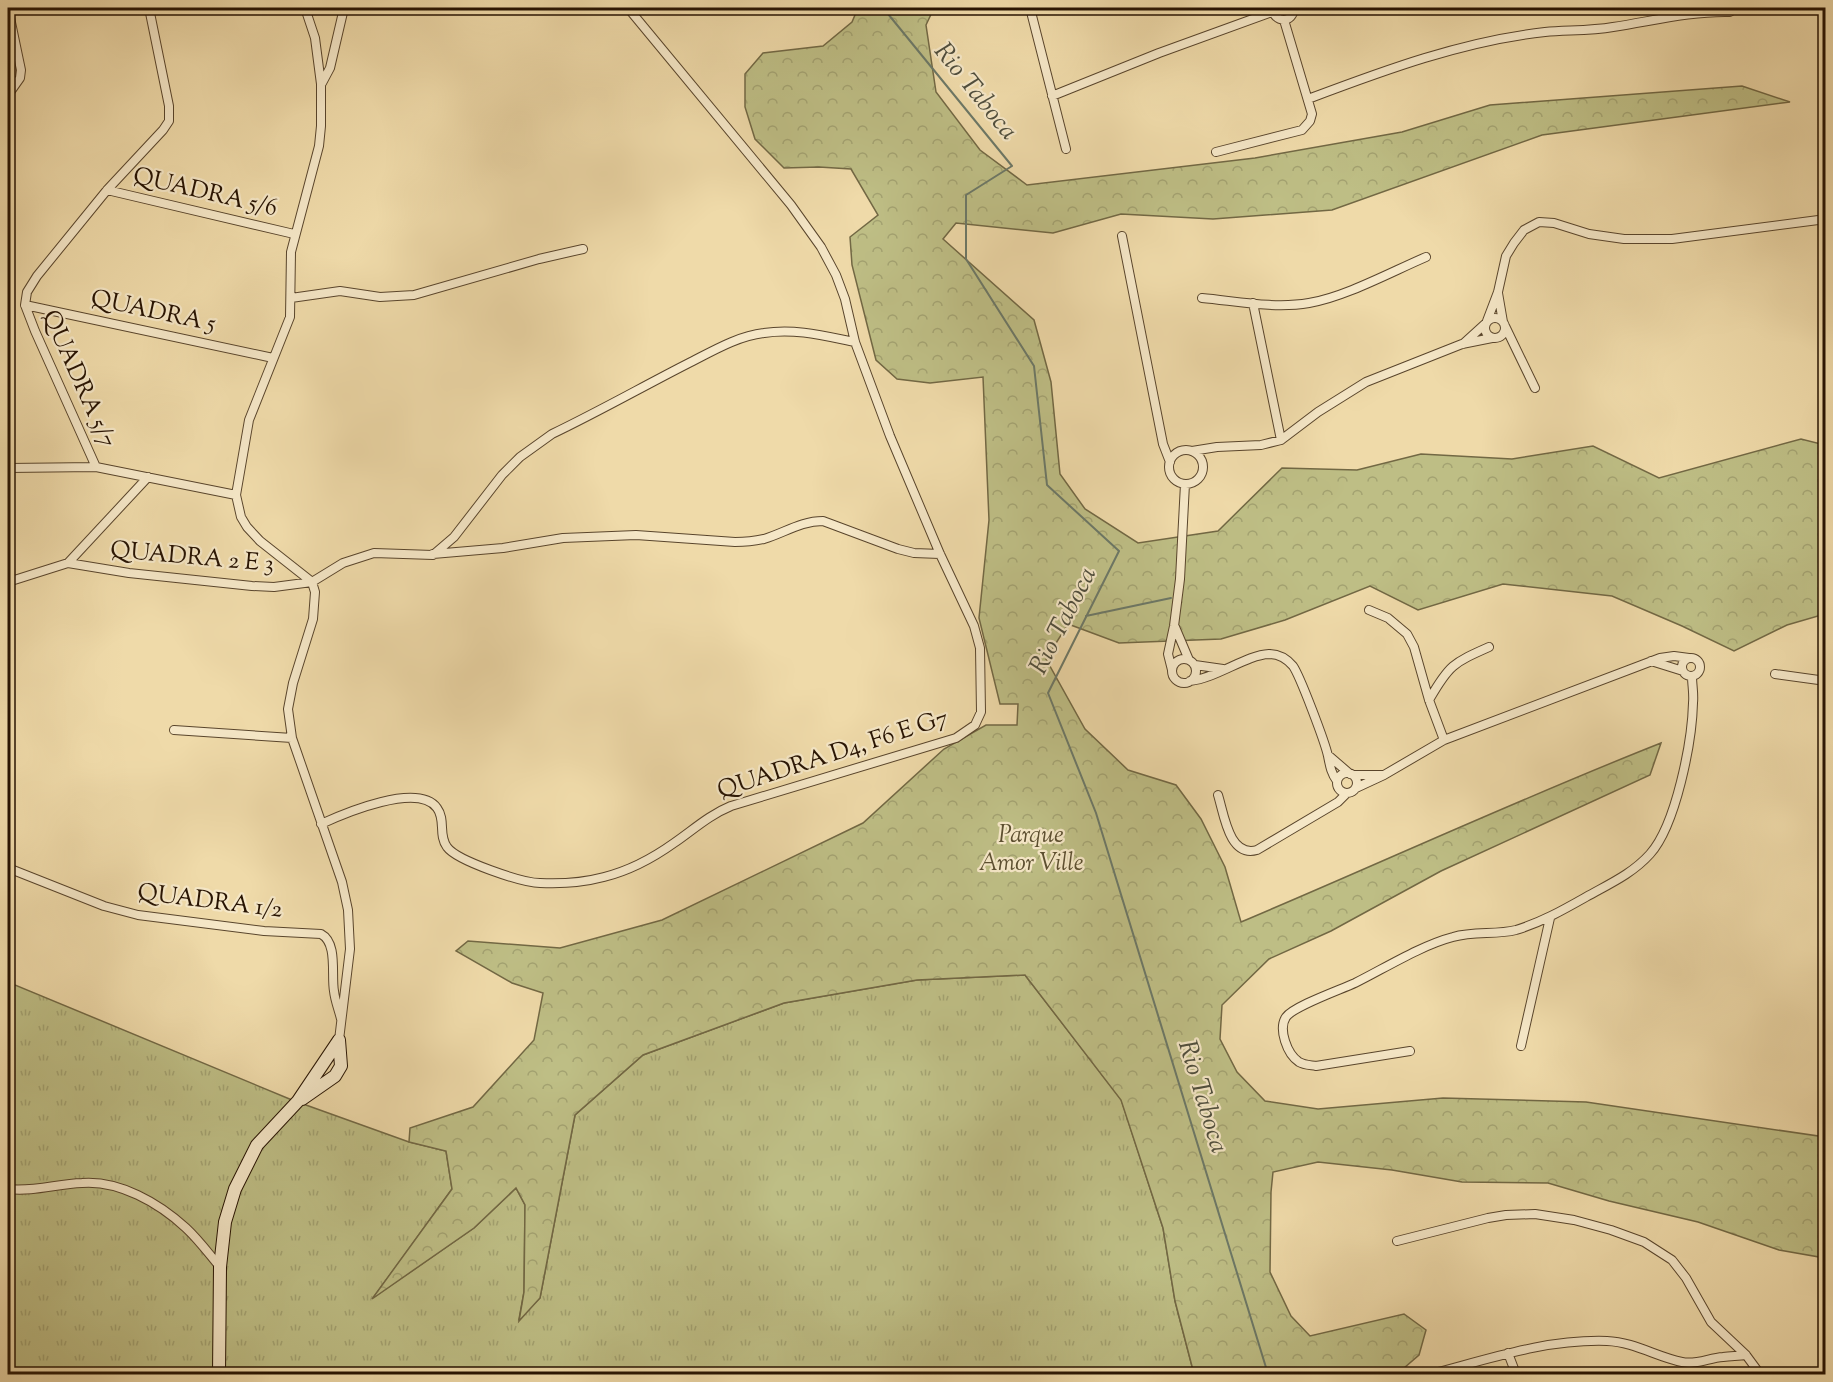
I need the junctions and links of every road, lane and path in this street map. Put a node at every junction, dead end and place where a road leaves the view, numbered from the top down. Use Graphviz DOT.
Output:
graph roads {
  1 [pos="8,8"];
  2 [pos="149,8"];
  3 [pos="305,8"];
  4 [pos="344,8"];
  5 [pos="628,8"];
  6 [pos="1030,8"];
  7 [pos="1294,8"];
  8 [pos="1272,10"];
  9 [pos="1730,12"];
  10 [pos="1284,20"];
  11 [pos="321,84"];
  12 [pos="8,95"];
  13 [pos="1052,96"];
  14 [pos="1308,99"];
  15 [pos="1066,148"];
  16 [pos="1216,152"];
  17 [pos="107,190"];
  18 [pos="1826,219"];
  19 [pos="294,234"];
  20 [pos="1122,237"];
  21 [pos="583,249"];
  22 [pos="1426,257"];
  23 [pos="1498,292"];
  24 [pos="291,298"];
  25 [pos="1202,298"];
  26 [pos="1253,303"];
  27 [pos="25,305"];
  28 [pos="1486,323"];
  29 [pos="1504,324"];
  30 [pos="1494,339"];
  31 [pos="855,342"];
  32 [pos="1462,344"];
  33 [pos="1516,349"];
  34 [pos="273,358"];
  35 [pos="1534,388"];
  36 [pos="1281,440"];
  37 [pos="1164,444"];
  38 [pos="1216,447"];
  39 [pos="1180,451"];
  40 [pos="1192,451"];
  41 [pos="1202,461"];
  42 [pos="1170,462"];
  43 [pos="96,467"];
  44 [pos="8,468"];
  45 [pos="148,477"];
  46 [pos="1185,484"];
  47 [pos="236,495"];
  48 [pos="940,554"];
  49 [pos="433,555"];
  50 [pos="68,563"];
  51 [pos="8,582"];
  52 [pos="312,582"];
  53 [pos="1369,610"];
  54 [pos="1174,627"];
  55 [pos="1489,647"];
  56 [pos="1689,658"];
  57 [pos="1650,661"];
  58 [pos="1192,662"];
  59 [pos="1172,670"];
  60 [pos="1227,670"];
  61 [pos="1683,671"];
  62 [pos="1775,674"];
  63 [pos="1692,676"];
  64 [pos="1191,681"];
  65 [pos="1826,681"];
  66 [pos="1429,700"];
  67 [pos="174,729"];
  68 [pos="292,738"];
  69 [pos="1444,740"];
  70 [pos="1328,755"];
  71 [pos="1351,775"];
  72 [pos="1384,776"];
  73 [pos="1337,784"];
  74 [pos="1356,788"];
  75 [pos="1346,794"];
  76 [pos="1218,795"];
  77 [pos="1333,804"];
  78 [pos="321,824"];
  79 [pos="8,868"];
  80 [pos="1550,918"];
  81 [pos="342,1022"];
  82 [pos="339,1040"];
  83 [pos="1521,1046"];
  84 [pos="1410,1052"];
  85 [pos="8,1189"];
  86 [pos="1397,1241"];
  87 [pos="220,1267"];
  88 [pos="1508,1353"];
  89 [pos="1746,1355"];
  90 [pos="219,1374"];
  91 [pos="1431,1374"];
  92 [pos="1516,1374"];
  93 [pos="1760,1374"];
  1 -- 12 [label="street"];
  2 -- 17 [label="street, QUADRA 5/7"];
  3 -- 11 [label="street"];
  4 -- 11 [label="street"];
  5 -- 31 [label="street"];
  6 -- 13 [label="street"];
  7 -- 10 [label="street"];
  8 -- 10 [label="street"];
  8 -- 13 [label="street"];
  9 -- 14 [label="street"];
  10 -- 14 [label="street"];
  11 -- 19 [label="street"];
  13 -- 15 [label="street"];
  14 -- 16 [label="street"];
  17 -- 19 [label="street, QUADRA 5/6"];
  17 -- 27 [label="street, QUADRA 5/7"];
  18 -- 23 [label="street"];
  19 -- 24 [label="street"];
  20 -- 37 [label="street"];
  21 -- 24 [label="street"];
  22 -- 26 [label="street"];
  23 -- 28 [label="street"];
  23 -- 29 [label="street"];
  24 -- 34 [label="street"];
  25 -- 26 [label="street"];
  26 -- 36 [label="street"];
  27 -- 34 [label="street, QUADRA 5"];
  27 -- 43 [label="street, QUADRA 5/7"];
  28 -- 29 [label="street"];
  28 -- 30 [label="street"];
  28 -- 32 [label="street"];
  29 -- 30 [label="street"];
  29 -- 33 [label="street"];
  30 -- 32 [label="street"];
  30 -- 33 [label="street"];
  31 -- 48 [label="street"];
  31 -- 49 [label="street"];
  32 -- 36 [label="street"];
  33 -- 35 [label="street"];
  34 -- 47 [label="street"];
  36 -- 38 [label="street"];
  37 -- 39 [label="street"];
  37 -- 42 [label="street"];
  38 -- 40 [label="street"];
  38 -- 41 [label="street"];
  39 -- 40 [label="street"];
  39 -- 42 [label="street"];
  40 -- 41 [label="street"];
  41 -- 46 [label="street"];
  42 -- 46 [label="street"];
  43 -- 44 [label="street"];
  43 -- 45 [label="street"];
  45 -- 47 [label="street"];
  45 -- 50 [label="street"];
  46 -- 54 [label="street"];
  47 -- 52 [label="street"];
  48 -- 49 [label="street"];
  48 -- 78 [label="street, QUADRA D4, F6 E G7"];
  49 -- 52 [label="street"];
  50 -- 51 [label="street"];
  50 -- 52 [label="street, QUADRA 2 E 3"];
  52 -- 68 [label="street"];
  53 -- 66 [label="street"];
  54 -- 58 [label="street"];
  54 -- 59 [label="street"];
  55 -- 66 [label="street"];
  56 -- 57 [label="street"];
  56 -- 61 [label="street"];
  56 -- 63 [label="street"];
  57 -- 61 [label="street"];
  57 -- 69 [label="street"];
  58 -- 59 [label="street"];
  58 -- 60 [label="street"];
  58 -- 64 [label="street"];
  59 -- 64 [label="street"];
  60 -- 64 [label="street"];
  60 -- 70 [label="street"];
  61 -- 63 [label="street"];
  62 -- 65 [label="street"];
  63 -- 80 [label="street"];
  66 -- 69 [label="street"];
  67 -- 68 [label="street"];
  68 -- 78 [label="street"];
  69 -- 72 [label="street"];
  70 -- 71 [label="street"];
  70 -- 73 [label="street"];
  71 -- 72 [label="street"];
  71 -- 73 [label="street"];
  71 -- 74 [label="street"];
  72 -- 74 [label="street"];
  73 -- 75 [label="street"];
  73 -- 77 [label="street"];
  74 -- 75 [label="street"];
  75 -- 77 [label="street"];
  76 -- 77 [label="street"];
  78 -- 81 [label="street"];
  79 -- 81 [label="street, QUADRA 1/2"];
  80 -- 83 [label="street"];
  80 -- 84 [label="street"];
  81 -- 82 [label="street"];
  82 -- 87 [label="street"];
  85 -- 87 [label="street"];
  86 -- 89 [label="street"];
  87 -- 90 [label="street"];
  88 -- 89 [label="street"];
  88 -- 91 [label="street"];
  88 -- 92 [label="street"];
  89 -- 93 [label="street"];
}
